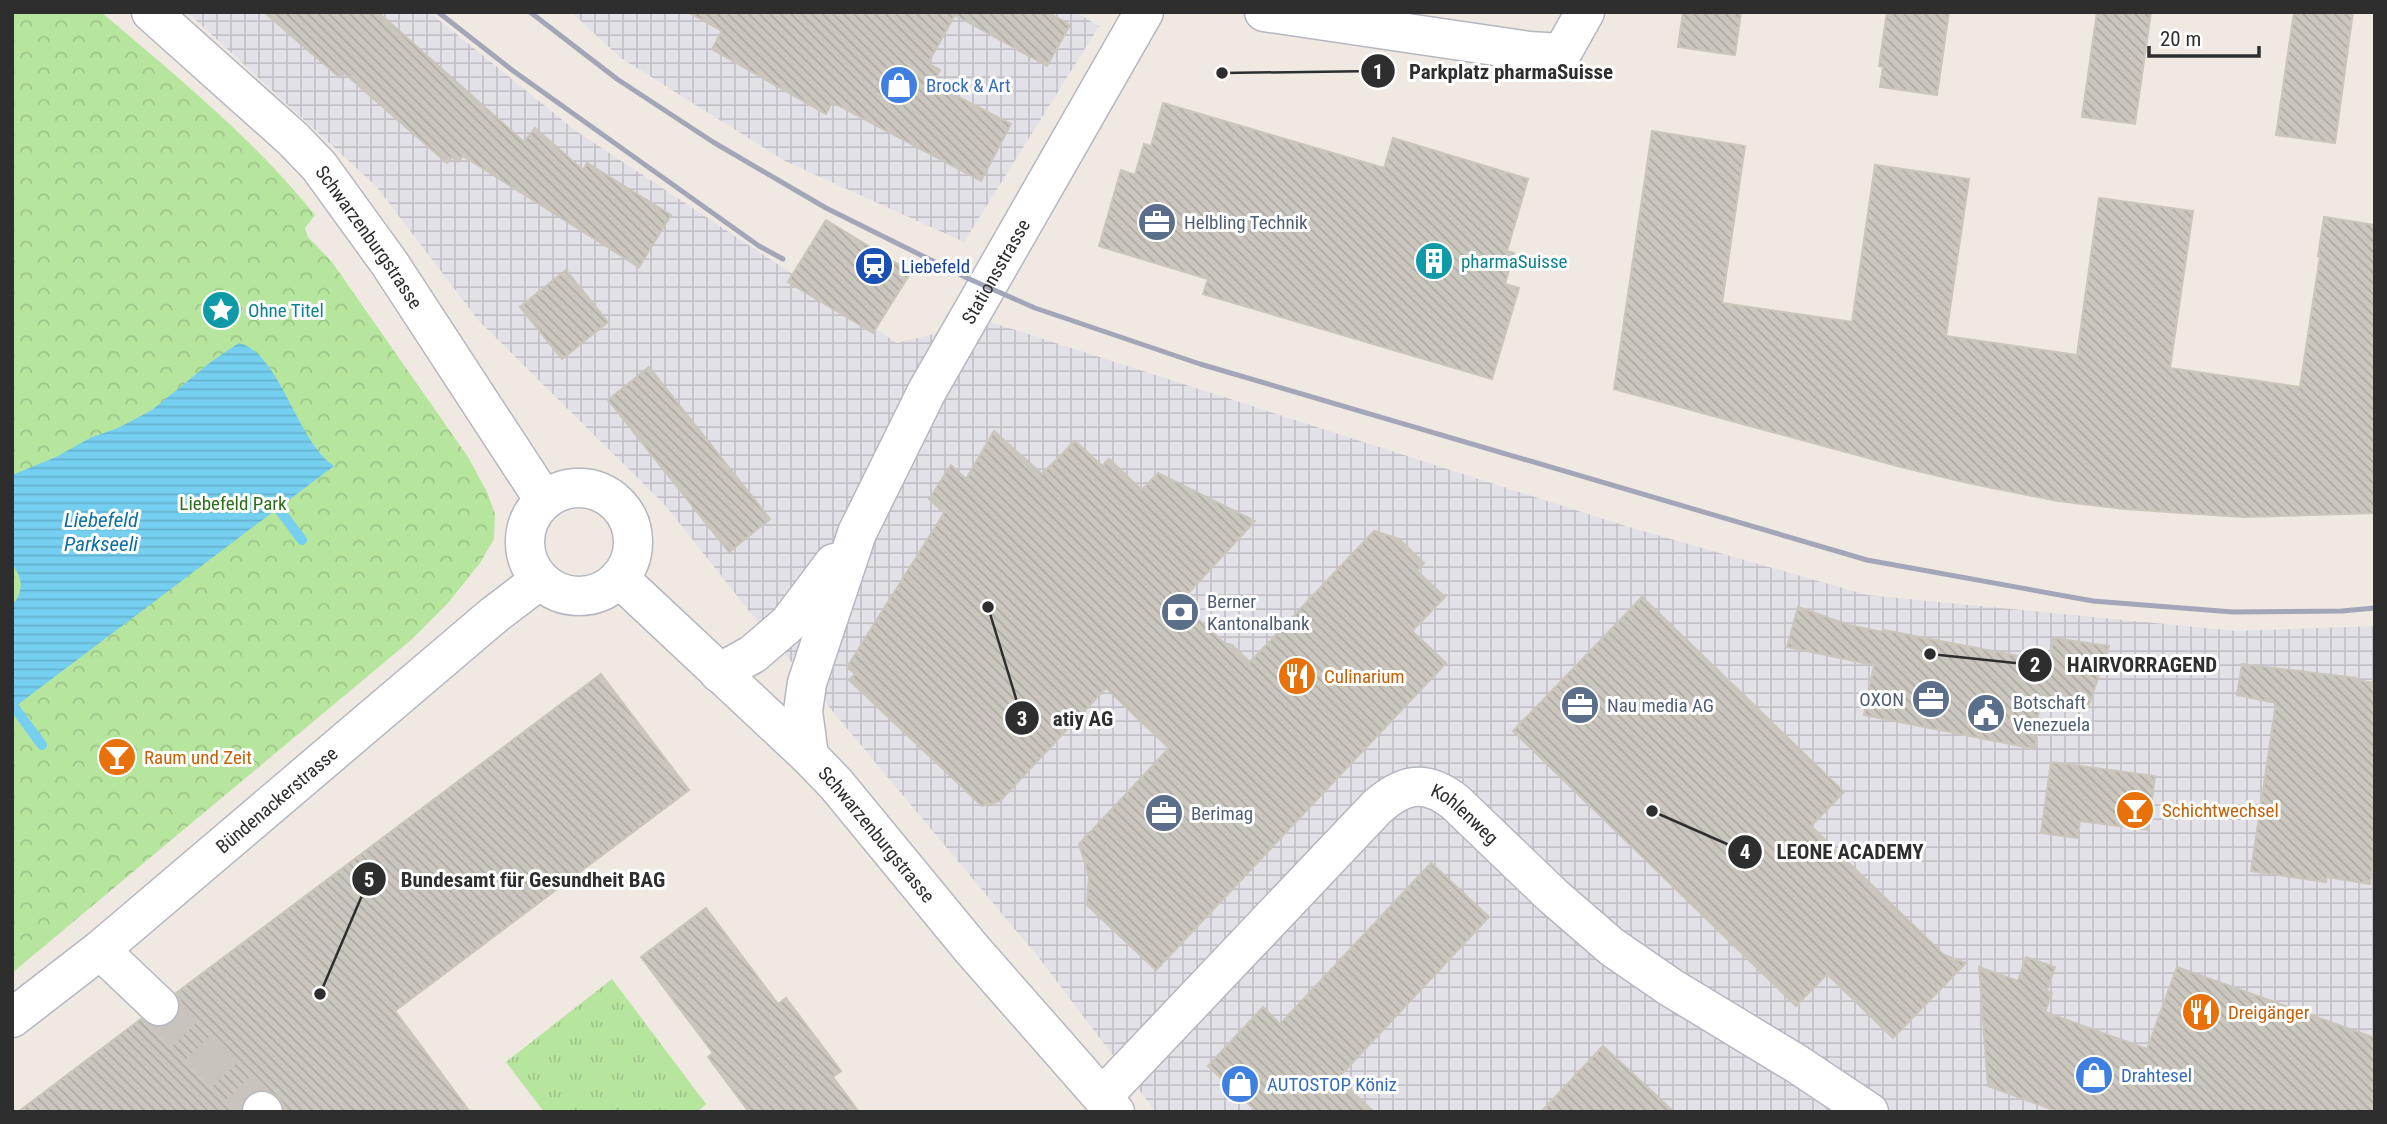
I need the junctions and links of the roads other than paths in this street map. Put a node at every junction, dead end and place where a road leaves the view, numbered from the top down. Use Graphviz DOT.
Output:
graph roads {
  1 [pos="151,12"];
  2 [pos="1144,12"];
  3 [pos="1264,12"];
  4 [pos="1584,12"];
  5 [pos="544,500"];
  6 [pos="857,533"];
  7 [pos="619,578"];
  8 [pos="540,580"];
  9 [pos="719,673"];
  10 [pos="809,756"];
  11 [pos="100,950"];
  12 [pos="159,1006"];
  13 [pos="12,1018"];
  14 [pos="1108,1105"];
  15 [pos="1869,1112"];
  1 -- 5 [label="street, Schwarzenburgstrasse"];
  2 -- 6 [label="street, Stationsstrasse"];
  3 -- 4 [label="street"];
  5 -- 7 [label="street"];
  5 -- 8 [label="street"];
  6 -- 9 [label="street, Stationsstrasse"];
  6 -- 10 [label="street, Stationsstrasse"];
  7 -- 8 [label="street"];
  7 -- 9 [label="street, Schwarzenburgstrasse"];
  8 -- 11 [label="street, Bündenackerstrasse"];
  9 -- 10 [label="street, Schwarzenburgstrasse"];
  10 -- 14 [label="street, Schwarzenburgstrasse"];
  11 -- 12 [label="street"];
  11 -- 13 [label="street, Bündenackerstrasse"];
  14 -- 15 [label="street, Kohlenweg"];
}
